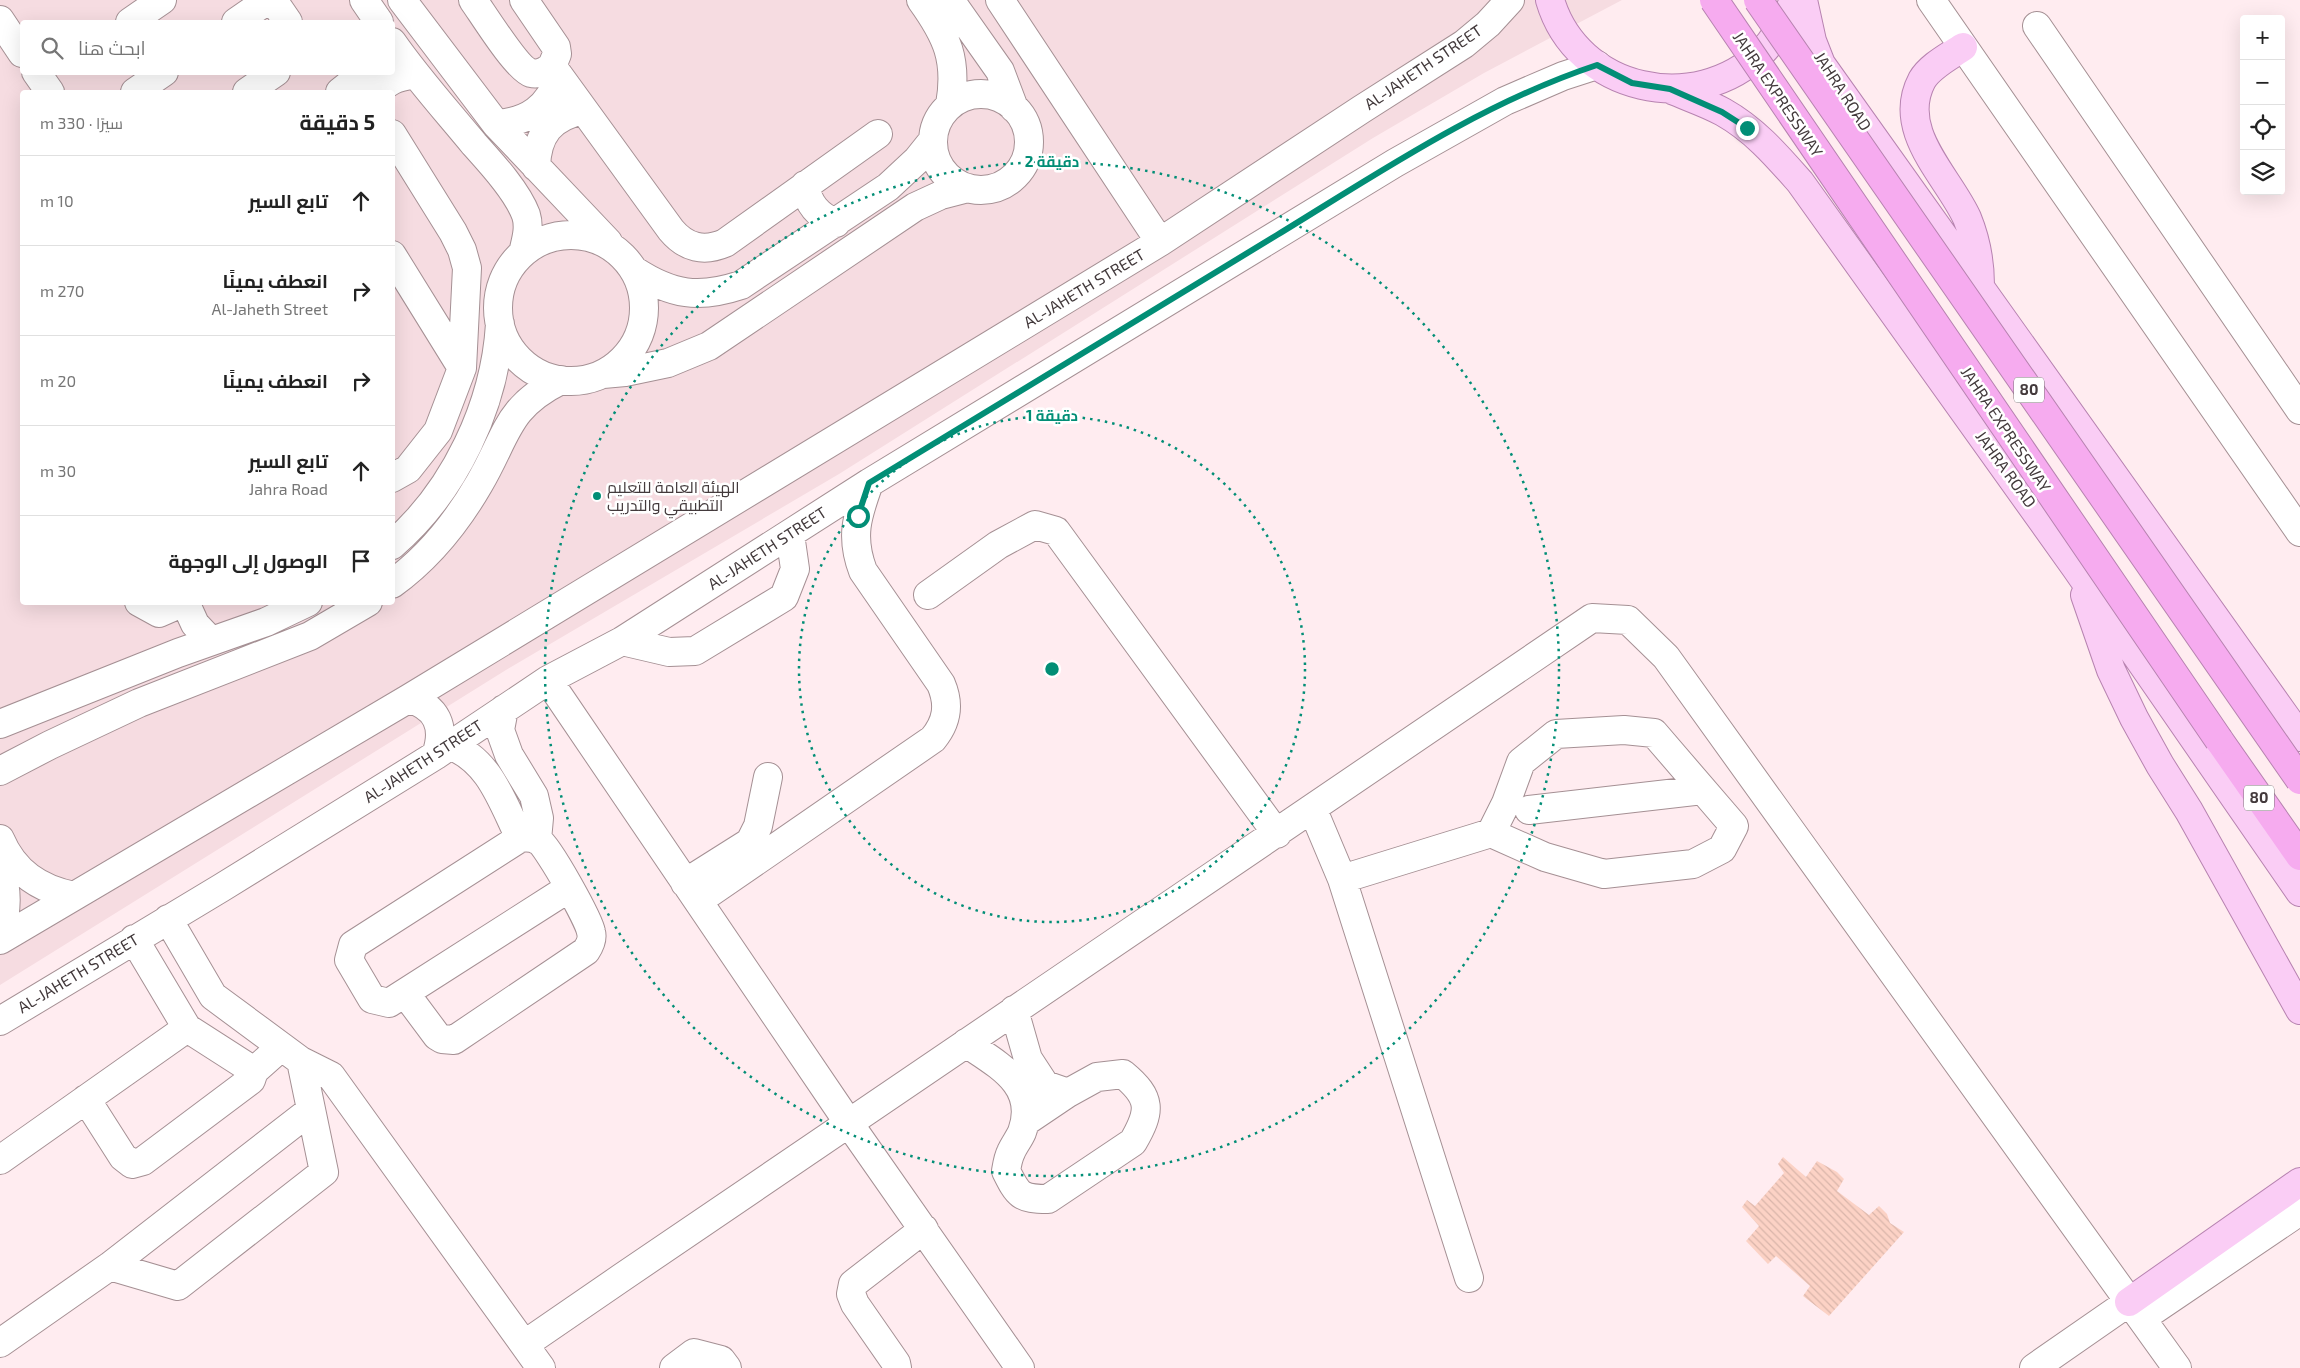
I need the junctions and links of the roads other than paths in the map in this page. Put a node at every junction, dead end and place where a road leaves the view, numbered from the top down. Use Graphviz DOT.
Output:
graph roads {
  1 [pos="162,0"];
  2 [pos="268,0"];
  3 [pos="273,0"];
  4 [pos="364,0"];
  5 [pos="402,0"];
  6 [pos="473,0"];
  7 [pos="524,0"];
  8 [pos="921,0"];
  9 [pos="950,0"];
  10 [pos="1000,0"];
  11 [pos="1510,0"];
  12 [pos="1550,0"];
  13 [pos="1714,0"];
  14 [pos="1758,0"];
  15 [pos="1794,0"];
  16 [pos="1803,0"];
  17 [pos="1931,0"];
  18 [pos="0,20"];
  19 [pos="133,20"];
  20 [pos="239,20"];
  21 [pos="287,20"];
  22 [pos="378,20"];
  23 [pos="2037,26"];
  24 [pos="395,46"];
  25 [pos="1963,47"];
  26 [pos="20,50"];
  27 [pos="1597,65"];
  28 [pos="556,71"];
  29 [pos="415,74"];
  30 [pos="160,75"];
  31 [pos="272,75"];
  32 [pos="361,75"];
  33 [pos="1670,89"];
  34 [pos="138,90"];
  35 [pos="250,90"];
  36 [pos="342,90"];
  37 [pos="381,90"];
  38 [pos="950,105"];
  39 [pos="1014,108"];
  40 [pos="583,110"];
  41 [pos="496,124"];
  42 [pos="878,134"];
  43 [pos="395,139"];
  44 [pos="933,140"];
  45 [pos="536,168"];
  46 [pos="805,186"];
  47 [pos="968,188"];
  48 [pos="779,204"];
  49 [pos="836,223"];
  50 [pos="1160,242"];
  51 [pos="806,243"];
  52 [pos="615,249"];
  53 [pos="523,253"];
  54 [pos="395,260"];
  55 [pos="635,272"];
  56 [pos="1980,287"];
  57 [pos="500,324"];
  58 [pos="462,368"];
  59 [pos="603,374"];
  60 [pos="561,380"];
  61 [pos="2300,410"];
  62 [pos="395,476"];
  63 [pos="869,483"];
  64 [pos="2300,532"];
  65 [pos="790,534"];
  66 [pos="395,542"];
  67 [pos="2076,568"];
  68 [pos="395,581"];
  69 [pos="928,595"];
  70 [pos="142,605"];
  71 [pos="179,605"];
  72 [pos="302,605"];
  73 [pos="363,605"];
  74 [pos="212,641"];
  75 [pos="622,642"];
  76 [pos="178,653"];
  77 [pos="548,680"];
  78 [pos="408,699"];
  79 [pos="504,709"];
  80 [pos="0,724"];
  81 [pos="2300,737"];
  82 [pos="443,750"];
  83 [pos="2,773"];
  84 [pos="1517,775"];
  85 [pos="2300,780"];
  86 [pos="1703,790"];
  87 [pos="1313,810"];
  88 [pos="1529,810"];
  89 [pos="1492,833"];
  90 [pos="1277,834"];
  91 [pos="0,838"];
  92 [pos="529,839"];
  93 [pos="771,851"];
  94 [pos="2300,856"];
  95 [pos="1545,857"];
  96 [pos="0,867"];
  97 [pos="1342,879"];
  98 [pos="569,888"];
  99 [pos="692,892"];
  100 [pos="2300,892"];
  101 [pos="74,896"];
  102 [pos="168,919"];
  103 [pos="0,931"];
  104 [pos="134,939"];
  105 [pos="0,940"];
  106 [pos="405,992"];
  107 [pos="1014,1010"];
  108 [pos="2300,1010"];
  109 [pos="0,1021"];
  110 [pos="187,1028"];
  111 [pos="966,1043"];
  112 [pos="291,1054"];
  113 [pos="254,1071"];
  114 [pos="1068,1093"];
  115 [pos="86,1099"];
  116 [pos="311,1110"];
  117 [pos="848,1122"];
  118 [pos="1024,1122"];
  119 [pos="0,1160"];
  120 [pos="2300,1182"];
  121 [pos="2300,1211"];
  122 [pos="924,1230"];
  123 [pos="110,1266"];
  124 [pos="1470,1278"];
  125 [pos="2135,1310"];
  126 [pos="0,1343"];
  127 [pos="532,1360"];
  128 [pos="674,1368"];
  129 [pos="727,1368"];
  130 [pos="897,1368"];
  131 [pos="1020,1368"];
  132 [pos="2034,1368"];
  133 [pos="2177,1368"];
  1 -- 19 [label="street"];
  2 -- 20 [label="street"];
  3 -- 21 [label="street"];
  4 -- 22 [label="street"];
  5 -- 41 [label="street"];
  6 -- 28 [label="street"];
  7 -- 28 [label="street"];
  8 -- 38 [label="street"];
  9 -- 39 [label="street"];
  10 -- 50 [label="street"];
  11 -- 50 [label="street, AL-JAHETH STREET"];
  12 -- 27 [label="main road"];
  13 -- 94 [label="highway, JAHRA EXPRESSWAY / 80, bridge"];
  14 -- 85 [label="highway, 80, bridge"];
  15 -- 33 [label="main road"];
  16 -- 56 [label="main road, JAHRA ROAD"];
  17 -- 25 [label="street"];
  18 -- 26 [label="street"];
  23 -- 61 [label="street"];
  24 -- 29 [label="street"];
  25 -- 56 [label="main road"];
  25 -- 64 [label="street"];
  27 -- 33 [label="main road"];
  27 -- 63 [label="street, AL-JAHETH STREET"];
  28 -- 40 [label="street"];
  28 -- 41 [label="street"];
  29 -- 37 [label="street"];
  29 -- 53 [label="street"];
  30 -- 34 [label="street"];
  31 -- 35 [label="street"];
  32 -- 36 [label="street"];
  33 -- 67 [label="main road, JAHRA ROAD"];
  38 -- 39 [label="street"];
  38 -- 44 [label="street"];
  39 -- 47 [label="street"];
  40 -- 45 [label="street"];
  40 -- 48 [label="street"];
  41 -- 45 [label="street"];
  42 -- 46 [label="street"];
  43 -- 58 [label="street"];
  44 -- 47 [label="street"];
  44 -- 49 [label="street"];
  45 -- 52 [label="street"];
  46 -- 48 [label="street"];
  46 -- 49 [label="street"];
  47 -- 59 [label="street"];
  48 -- 51 [label="street"];
  49 -- 51 [label="street"];
  50 -- 78 [label="street, AL-JAHETH STREET"];
  51 -- 55 [label="street"];
  52 -- 53 [label="street"];
  52 -- 55 [label="street"];
  53 -- 57 [label="street"];
  54 -- 58 [label="street"];
  55 -- 59 [label="street"];
  56 -- 81 [label="main road, JAHRA ROAD"];
  57 -- 60 [label="street"];
  57 -- 66 [label="street"];
  58 -- 62 [label="street"];
  59 -- 60 [label="street"];
  60 -- 68 [label="street"];
  63 -- 65 [label="street, AL-JAHETH STREET"];
  63 -- 93 [label="street"];
  65 -- 75 [label="street, AL-JAHETH STREET"];
  65 -- 75 [label="street"];
  67 -- 100 [label="main road, JAHRA ROAD"];
  67 -- 108 [label="main road"];
  69 -- 90 [label="street"];
  70 -- 71 [label="street"];
  71 -- 74 [label="street"];
  71 -- 76 [label="street"];
  72 -- 74 [label="street"];
  73 -- 83 [label="street"];
  74 -- 76 [label="street"];
  75 -- 77 [label="street, AL-JAHETH STREET"];
  76 -- 80 [label="street"];
  77 -- 79 [label="street, AL-JAHETH STREET"];
  77 -- 99 [label="street"];
  78 -- 82 [label="street"];
  78 -- 101 [label="street, AL-JAHETH STREET"];
  79 -- 82 [label="street, AL-JAHETH STREET"];
  79 -- 92 [label="street"];
  82 -- 92 [label="street"];
  82 -- 102 [label="street, AL-JAHETH STREET"];
  84 -- 86 [label="street"];
  84 -- 88 [label="street"];
  84 -- 89 [label="street"];
  86 -- 88 [label="street"];
  86 -- 95 [label="street"];
  87 -- 90 [label="street"];
  87 -- 97 [label="street"];
  87 -- 125 [label="street"];
  88 -- 95 [label="street"];
  89 -- 95 [label="street"];
  89 -- 97 [label="street"];
  90 -- 107 [label="street"];
  91 -- 101 [label="street"];
  92 -- 98 [label="street"];
  92 -- 106 [label="street"];
  93 -- 99 [label="street"];
  93 -- 99 [label="street"];
  96 -- 103 [label="street"];
  97 -- 124 [label="street"];
  98 -- 106 [label="street"];
  98 -- 106 [label="street"];
  99 -- 117 [label="street"];
  101 -- 105 [label="street, AL-JAHETH STREET"];
  102 -- 104 [label="street, AL-JAHETH STREET"];
  102 -- 112 [label="street"];
  104 -- 109 [label="street, AL-JAHETH STREET"];
  104 -- 110 [label="street"];
  107 -- 111 [label="street"];
  107 -- 114 [label="street"];
  110 -- 113 [label="street"];
  110 -- 115 [label="street"];
  111 -- 117 [label="street"];
  111 -- 118 [label="street"];
  112 -- 113 [label="street"];
  112 -- 116 [label="street"];
  112 -- 127 [label="street"];
  113 -- 115 [label="street"];
  114 -- 118 [label="street"];
  114 -- 118 [label="street"];
  115 -- 119 [label="street"];
  116 -- 123 [label="street"];
  116 -- 123 [label="street"];
  117 -- 122 [label="street"];
  117 -- 127 [label="street"];
  120 -- 125 [label="main road"];
  121 -- 125 [label="street"];
  122 -- 130 [label="street"];
  122 -- 131 [label="street"];
  123 -- 126 [label="street"];
  125 -- 132 [label="street"];
  125 -- 133 [label="street"];
  128 -- 129 [label="street"];
}
